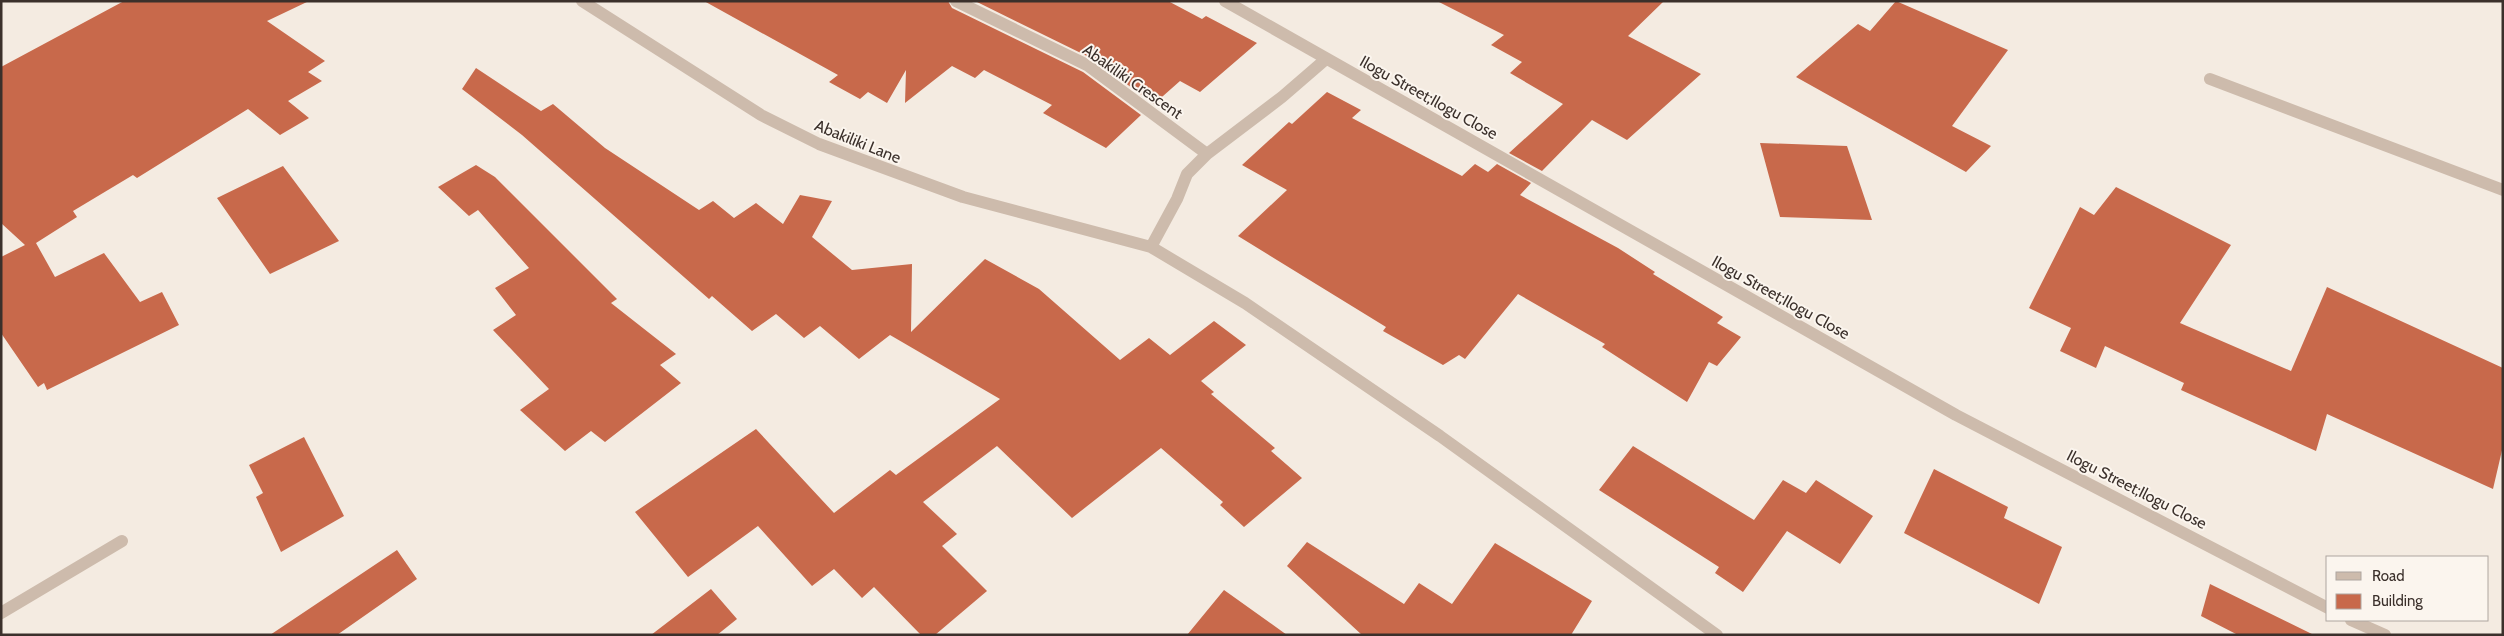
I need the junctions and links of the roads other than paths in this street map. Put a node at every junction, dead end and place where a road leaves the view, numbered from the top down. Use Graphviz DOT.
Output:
graph roads {
  1 [pos="582,1"];
  2 [pos="956,1"];
  3 [pos="1225,1"];
  4 [pos="1326,60"];
  5 [pos="2210,79"];
  6 [pos="1207,154"];
  7 [pos="2503,190"];
  8 [pos="1151,247"];
  9 [pos="122,541"];
  10 [pos="2326,607"];
  11 [pos="1,613"];
  12 [pos="2353,621"];
  13 [pos="1717,635"];
  14 [pos="2385,635"];
  1 -- 8 [label="street, Abakiliki Lane"];
  2 -- 6 [label="street, Abakiliki Crescent"];
  3 -- 4 [label="street, Ilogu Street;Ilogu Close"];
  4 -- 6 [label="street"];
  4 -- 10 [label="street, Ilogu Street;Ilogu Close"];
  5 -- 7 [label="street"];
  6 -- 8 [label="street"];
  8 -- 13 [label="street, Abakiliki Lane"];
  9 -- 11 [label="street"];
  12 -- 14 [label="street"];
}
